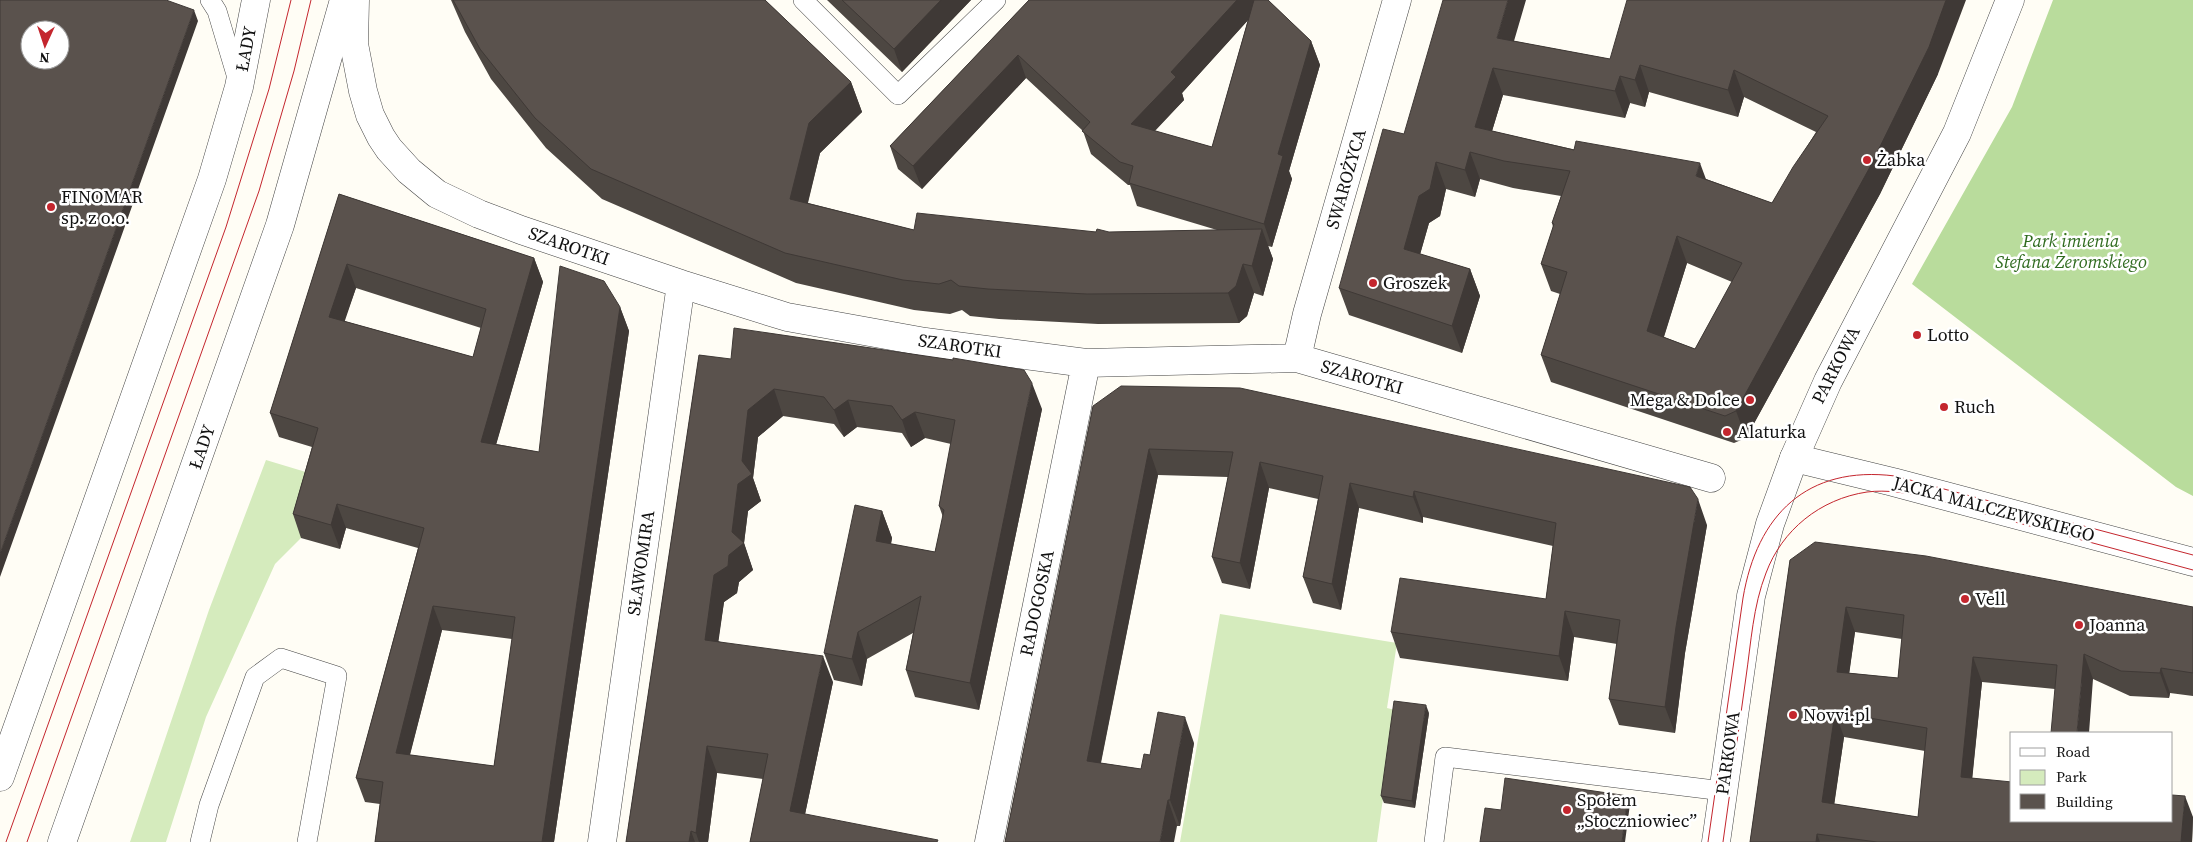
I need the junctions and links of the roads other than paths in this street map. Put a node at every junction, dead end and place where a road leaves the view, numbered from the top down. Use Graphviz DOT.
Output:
graph roads {
  1 [pos="210,0"];
  2 [pos="256,0"];
  3 [pos="344,0"];
  4 [pos="355,0"];
  5 [pos="803,0"];
  6 [pos="996,0"];
  7 [pos="1397,0"];
  8 [pos="2010,0"];
  9 [pos="239,87"];
  10 [pos="681,284"];
  11 [pos="1297,358"];
  12 [pos="1086,363"];
  13 [pos="1794,458"];
  14 [pos="1711,478"];
  15 [pos="2193,562"];
  16 [pos="0,777"];
  17 [pos="1723,791"];
  18 [pos="62,842"];
  19 [pos="200,842"];
  20 [pos="307,842"];
  21 [pos="602,842"];
  22 [pos="989,842"];
  23 [pos="1434,842"];
  24 [pos="1716,842"];
  1 -- 9 [label="lane"];
  2 -- 9 [label="street, ŁADY"];
  3 -- 18 [label="street, ŁADY"];
  4 -- 10 [label="street, SZAROTKI"];
  5 -- 6 [label="lane"];
  7 -- 11 [label="street, SWAROŻYCA"];
  8 -- 13 [label="street, PARKOWA"];
  9 -- 16 [label="street, ŁADY"];
  10 -- 12 [label="street, SZAROTKI"];
  10 -- 21 [label="street, SŁAWOMIRA"];
  11 -- 12 [label="street, SZAROTKI"];
  11 -- 14 [label="street, SZAROTKI"];
  12 -- 22 [label="street, RADOGOSKA"];
  13 -- 15 [label="street, JACKA MALCZEWSKIEGO"];
  13 -- 17 [label="street, PARKOWA"];
  17 -- 23 [label="lane"];
  17 -- 24 [label="street, PARKOWA"];
  19 -- 20 [label="lane"];
}
